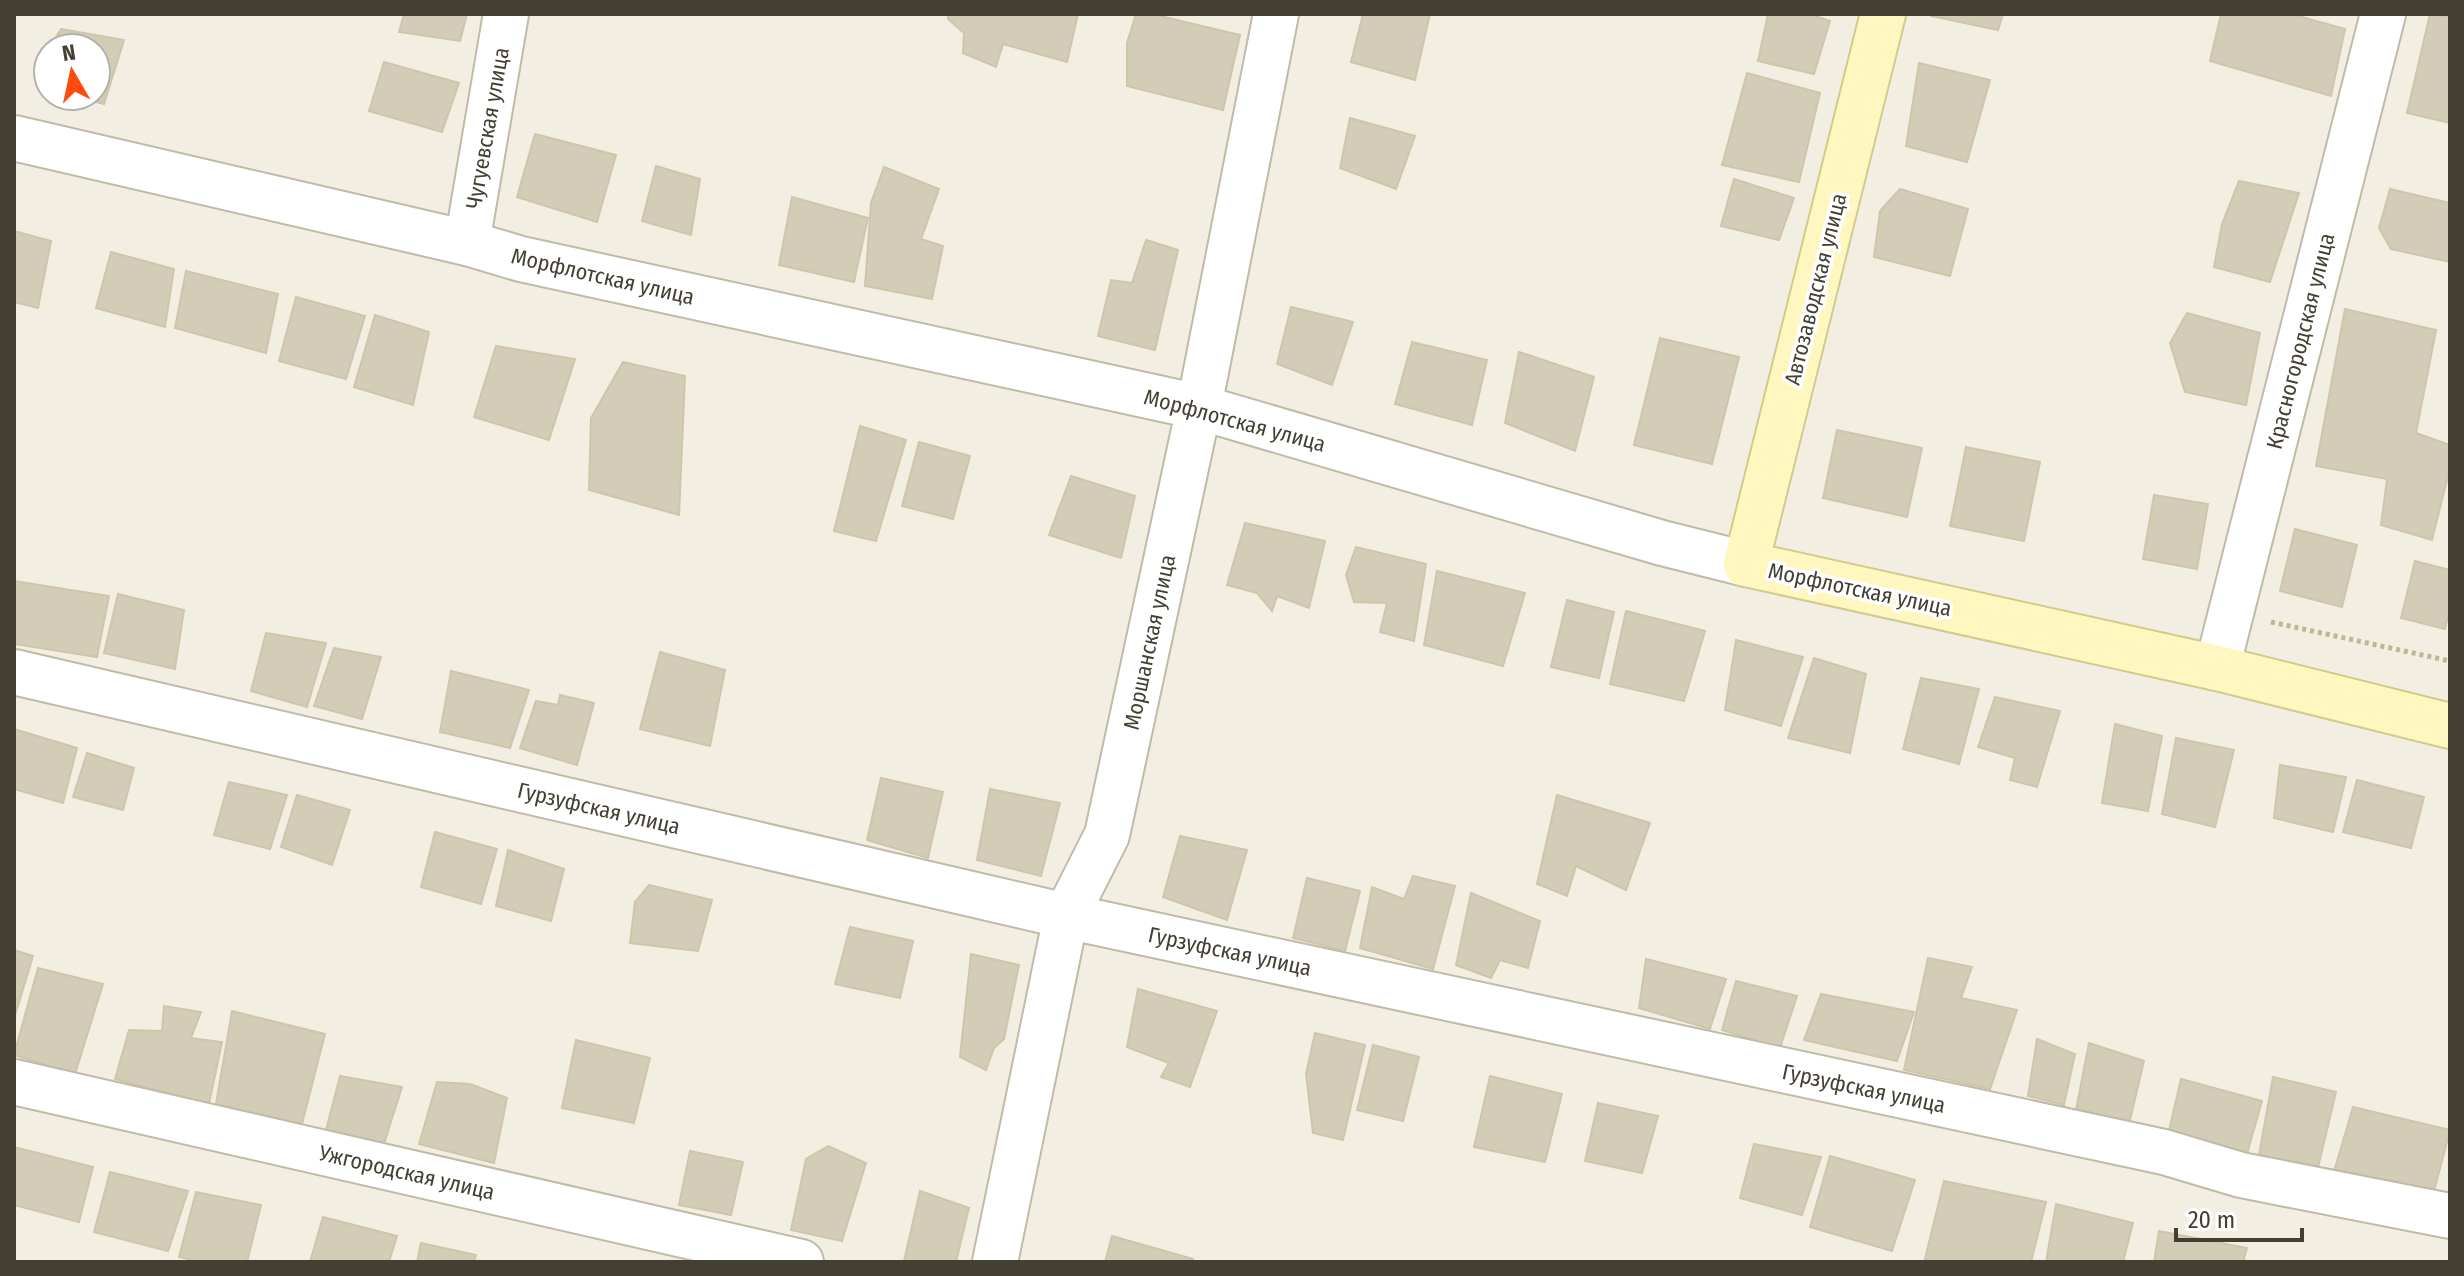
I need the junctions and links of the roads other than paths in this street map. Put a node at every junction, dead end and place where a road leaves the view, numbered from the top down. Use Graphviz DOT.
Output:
graph roads {
  1 [pos="506,14"];
  2 [pos="1276,14"];
  3 [pos="1883,14"];
  4 [pos="2383,14"];
  5 [pos="14,138"];
  6 [pos="467,243"];
  7 [pos="1199,407"];
  8 [pos="1746,564"];
  9 [pos="2217,668"];
  10 [pos="14,672"];
  11 [pos="2450,726"];
  12 [pos="1066,916"];
  13 [pos="14,1082"];
  14 [pos="2450,1216"];
  15 [pos="801,1262"];
  16 [pos="995,1262"];
  1 -- 6 [label="street, Чугуевская улица"];
  2 -- 7 [label="street, Моршанская улица"];
  3 -- 8 [label="street, Автозаводская улица"];
  4 -- 9 [label="street, Красногородская улица"];
  5 -- 6 [label="street, Морфлотская улица"];
  6 -- 7 [label="street, Морфлотская улица"];
  7 -- 8 [label="street, Морфлотская улица"];
  7 -- 12 [label="street, Моршанская улица"];
  8 -- 9 [label="street, Морфлотская улица"];
  9 -- 11 [label="street, Морфлотская улица"];
  10 -- 12 [label="street, Гурзуфская улица"];
  12 -- 14 [label="street, Гурзуфская улица"];
  12 -- 16 [label="street, Моршанская улица"];
  13 -- 15 [label="street, Ужгородская улица"];
}
